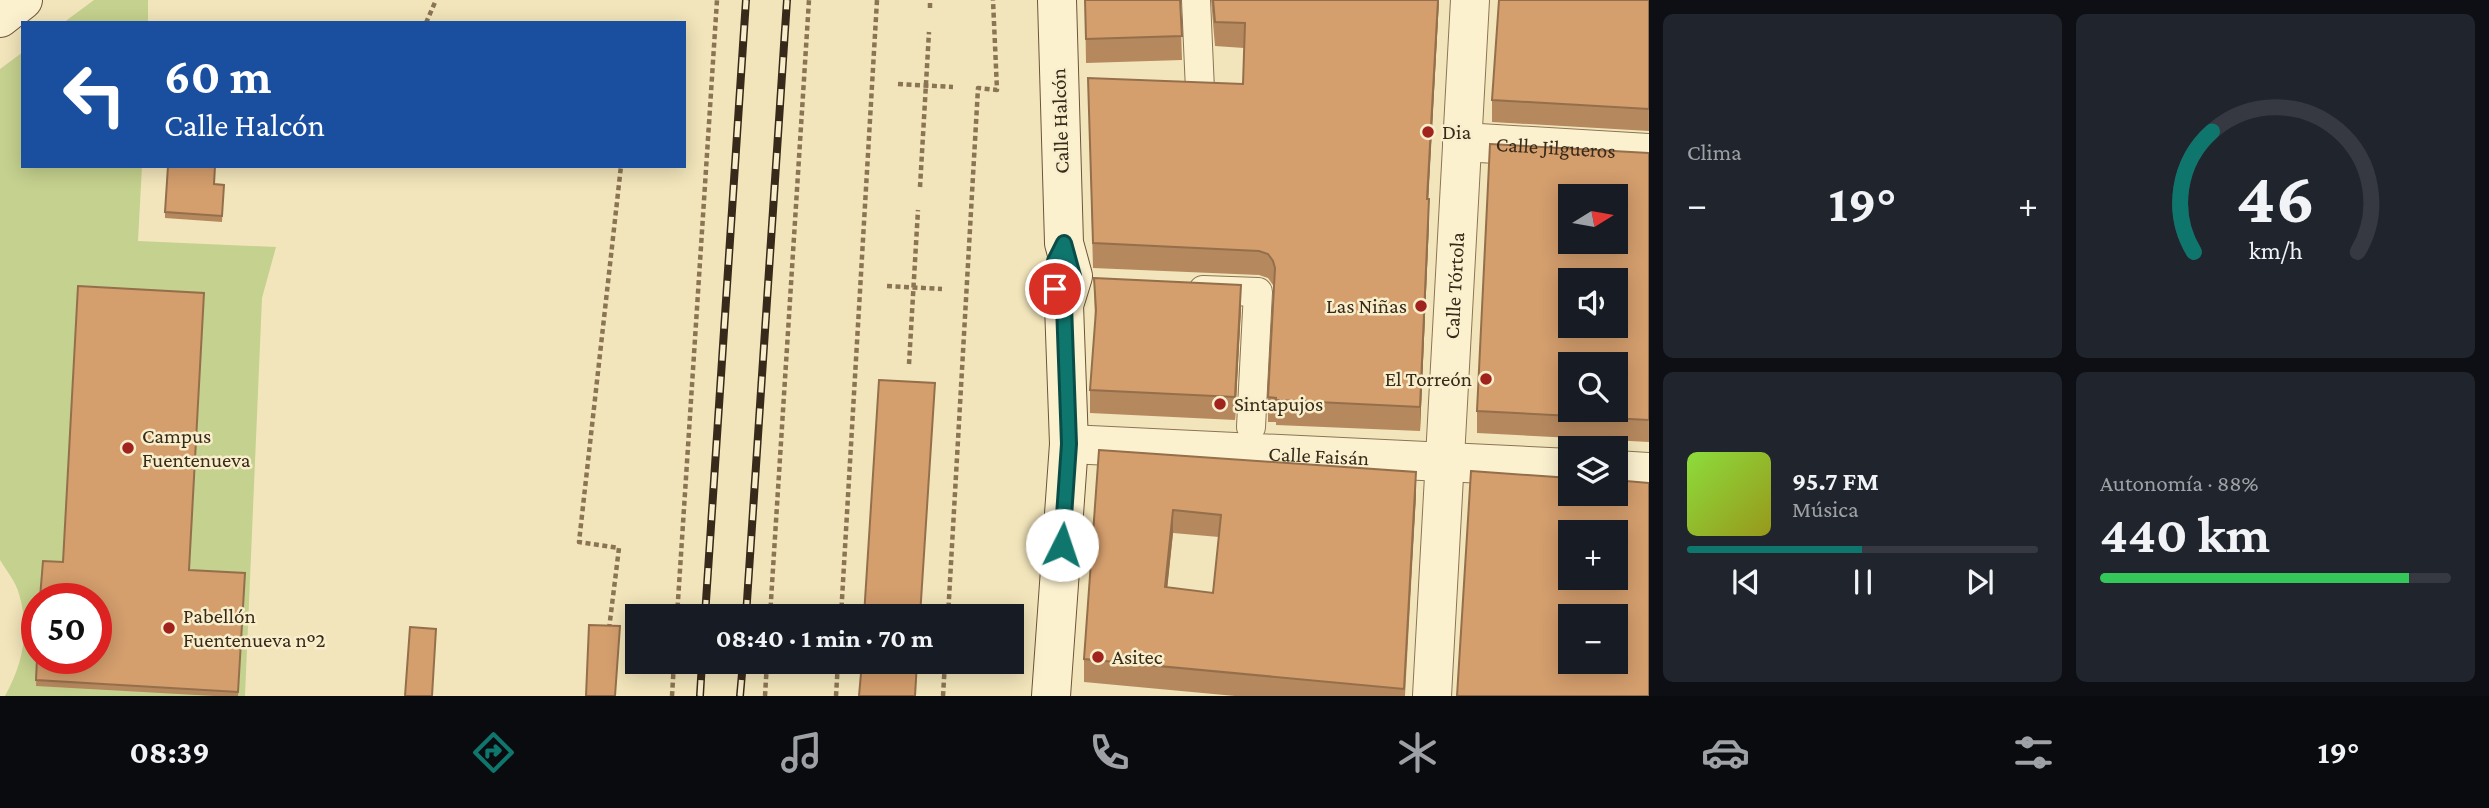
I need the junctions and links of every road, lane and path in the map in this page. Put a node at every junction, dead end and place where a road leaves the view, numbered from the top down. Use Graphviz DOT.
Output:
graph roads {
  1 [pos="23,0"];
  2 [pos="436,0"];
  3 [pos="718,0"];
  4 [pos="809,0"];
  5 [pos="877,0"];
  6 [pos="930,0"];
  7 [pos="993,0"];
  8 [pos="1057,0"];
  9 [pos="1196,0"];
  10 [pos="1470,0"];
  11 [pos="930,8"];
  12 [pos="0,18"];
  13 [pos="427,21"];
  14 [pos="929,32"];
  15 [pos="898,84"];
  16 [pos="926,85"];
  17 [pos="953,87"];
  18 [pos="1200,90"];
  19 [pos="1462,142"];
  20 [pos="1649,153"];
  21 [pos="621,168"];
  22 [pos="919,187"];
  23 [pos="918,210"];
  24 [pos="887,286"];
  25 [pos="914,287"];
  26 [pos="1177,288"];
  27 [pos="942,289"];
  28 [pos="909,364"];
  29 [pos="1251,427"];
  30 [pos="1069,444"];
  31 [pos="1445,463"];
  32 [pos="1558,468"];
  33 [pos="1628,471"];
  34 [pos="1649,472"];
  35 [pos="678,604"];
  36 [pos="771,604"];
  37 [pos="842,604"];
  38 [pos="949,604"];
  39 [pos="608,632"];
  40 [pos="673,674"];
  41 [pos="766,674"];
  42 [pos="837,674"];
  43 [pos="944,674"];
  44 [pos="671,696"];
  45 [pos="765,696"];
  46 [pos="836,696"];
  47 [pos="943,696"];
  48 [pos="1051,696"];
  49 [pos="1432,696"];
  1 -- 12 [label="street"];
  2 -- 13 [label="path"];
  3 -- 35 [label="path"];
  4 -- 36 [label="path"];
  5 -- 37 [label="path"];
  6 -- 11 [label="path"];
  7 -- 38 [label="path"];
  8 -- 30 [label="street, Calle Halcón"];
  9 -- 18 [label="street"];
  10 -- 19 [label="street, Calle Tórtola"];
  14 -- 16 [label="path"];
  15 -- 16 [label="path"];
  16 -- 17 [label="path"];
  16 -- 22 [label="path"];
  19 -- 20 [label="street, Calle Jilgueros"];
  19 -- 31 [label="street, Calle Tórtola"];
  21 -- 39 [label="path"];
  23 -- 25 [label="path"];
  24 -- 25 [label="path"];
  25 -- 27 [label="path"];
  25 -- 28 [label="path"];
  26 -- 29 [label="street, Calle Faisán"];
  30 -- 31 [label="street, Calle Faisán"];
  30 -- 48 [label="street, Calle Halcón"];
  31 -- 32 [label="street, Calle Faisán"];
  31 -- 49 [label="street, Calle Tórtola"];
  33 -- 34 [label="street"];
  40 -- 44 [label="path"];
  41 -- 45 [label="path"];
  42 -- 46 [label="path"];
  43 -- 47 [label="path"];
}
